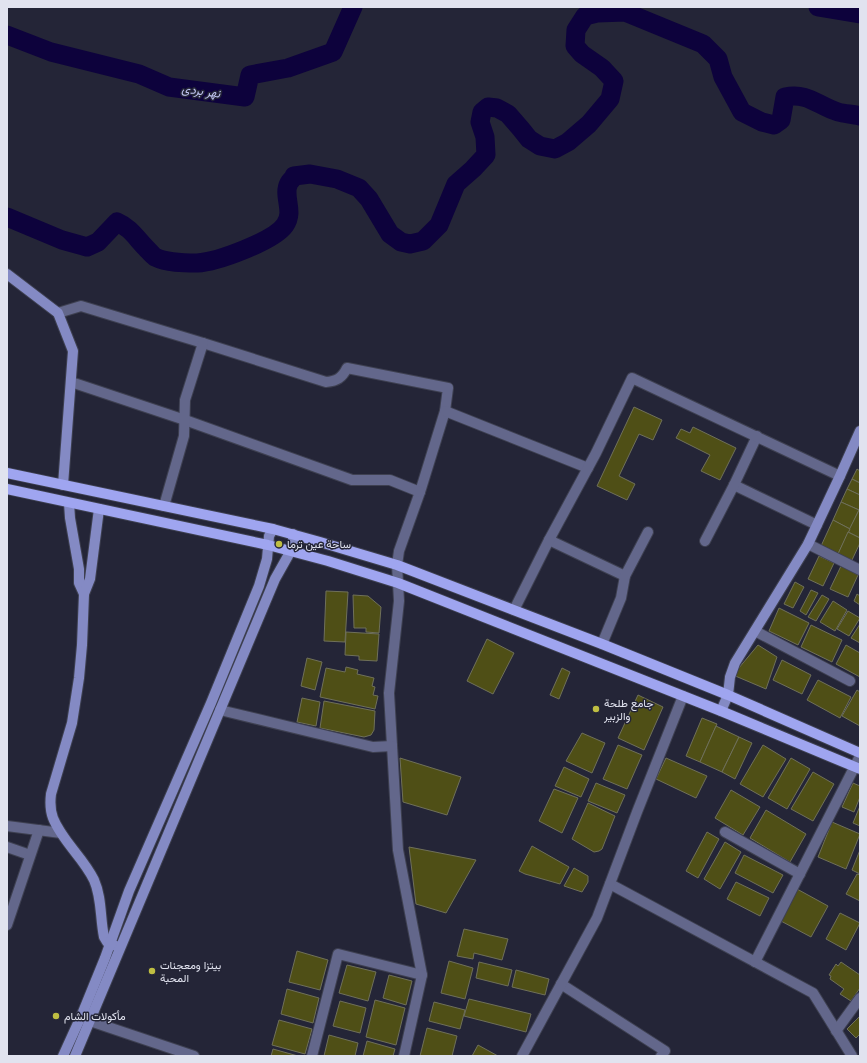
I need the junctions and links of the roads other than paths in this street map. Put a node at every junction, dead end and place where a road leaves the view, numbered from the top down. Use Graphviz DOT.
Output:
graph roads {
  1 [pos="7,274"];
  2 [pos="58,313"];
  3 [pos="203,343"];
  4 [pos="71,382"];
  5 [pos="445,411"];
  6 [pos="185,420"];
  7 [pos="860,431"];
  8 [pos="757,436"];
  9 [pos="588,468"];
  10 [pos="7,473"];
  11 [pos="840,476"];
  12 [pos="63,485"];
  13 [pos="734,485"];
  14 [pos="7,489"];
  15 [pos="420,492"];
  16 [pos="70,503"];
  17 [pos="164,506"];
  18 [pos="99,509"];
  19 [pos="818,524"];
  20 [pos="273,529"];
  21 [pos="648,532"];
  22 [pos="293,534"];
  23 [pos="549,540"];
  24 [pos="705,541"];
  25 [pos="808,544"];
  26 [pos="268,545"];
  27 [pos="291,551"];
  28 [pos="397,565"];
  29 [pos="860,570"];
  30 [pos="625,576"];
  31 [pos="398,583"];
  32 [pos="84,594"];
  33 [pos="514,610"];
  34 [pos="755,631"];
  35 [pos="602,644"];
  36 [pos="850,681"];
  37 [pos="683,696"];
  38 [pos="728,696"];
  39 [pos="220,710"];
  40 [pos="721,711"];
  41 [pos="392,746"];
  42 [pos="860,753"];
  43 [pos="860,756"];
  44 [pos="857,767"];
  45 [pos="7,826"];
  46 [pos="39,830"];
  47 [pos="725,832"];
  48 [pos="62,833"];
  49 [pos="7,847"];
  50 [pos="30,855"];
  51 [pos="800,874"];
  52 [pos="610,884"];
  53 [pos="125,900"];
  54 [pos="121,911"];
  55 [pos="136,912"];
  56 [pos="7,925"];
  57 [pos="110,944"];
  58 [pos="121,948"];
  59 [pos="755,962"];
  60 [pos="422,975"];
  61 [pos="561,984"];
  62 [pos="860,998"];
  63 [pos="90,1021"];
  64 [pos="836,1031"];
  65 [pos="63,1056"];
  66 [pos="75,1056"];
  67 [pos="194,1056"];
  68 [pos="312,1056"];
  69 [pos="404,1056"];
  70 [pos="522,1056"];
  71 [pos="662,1056"];
  72 [pos="852,1056"];
  1 -- 2 [label="street"];
  2 -- 3 [label="street"];
  2 -- 4 [label="street"];
  3 -- 5 [label="street"];
  3 -- 6 [label="street"];
  4 -- 6 [label="street"];
  4 -- 12 [label="street"];
  5 -- 9 [label="street"];
  5 -- 15 [label="street"];
  6 -- 15 [label="street"];
  6 -- 17 [label="street"];
  7 -- 11 [label="street"];
  8 -- 9 [label="street"];
  8 -- 11 [label="street"];
  8 -- 13 [label="street"];
  9 -- 23 [label="street"];
  10 -- 12 [label="main road"];
  11 -- 19 [label="street"];
  12 -- 17 [label="main road"];
  13 -- 19 [label="street"];
  13 -- 24 [label="street"];
  14 -- 16 [label="main road"];
  15 -- 28 [label="street"];
  16 -- 18 [label="main road"];
  16 -- 32 [label="street"];
  17 -- 20 [label="main road"];
  18 -- 26 [label="main road"];
  18 -- 32 [label="street"];
  19 -- 25 [label="street"];
  20 -- 22 [label="main road"];
  20 -- 26 [label="street"];
  21 -- 30 [label="street"];
  22 -- 27 [label="street"];
  22 -- 28 [label="main road"];
  23 -- 30 [label="street"];
  23 -- 33 [label="street"];
  25 -- 29 [label="street"];
  25 -- 34 [label="street"];
  26 -- 27 [label="main road"];
  26 -- 53 [label="street"];
  27 -- 31 [label="main road"];
  27 -- 39 [label="street"];
  28 -- 31 [label="street"];
  28 -- 33 [label="main road"];
  30 -- 35 [label="street"];
  31 -- 37 [label="main road"];
  31 -- 41 [label="street"];
  32 -- 48 [label="street"];
  33 -- 35 [label="main road"];
  34 -- 36 [label="street"];
  34 -- 38 [label="street"];
  35 -- 38 [label="main road"];
  37 -- 40 [label="main road"];
  37 -- 52 [label="street"];
  38 -- 40 [label="street"];
  38 -- 42 [label="main road"];
  39 -- 41 [label="street"];
  39 -- 55 [label="street"];
  40 -- 44 [label="main road"];
  41 -- 60 [label="street"];
  43 -- 44 [label="street"];
  44 -- 51 [label="street"];
  45 -- 46 [label="street"];
  46 -- 48 [label="street"];
  46 -- 50 [label="street"];
  47 -- 51 [label="street"];
  48 -- 57 [label="street"];
  49 -- 50 [label="street"];
  50 -- 56 [label="street"];
  51 -- 59 [label="street"];
  52 -- 59 [label="street"];
  52 -- 61 [label="street"];
  53 -- 54 [label="street"];
  53 -- 55 [label="street"];
  54 -- 55 [label="street"];
  54 -- 57 [label="street"];
  55 -- 58 [label="street"];
  57 -- 58 [label="street"];
  57 -- 65 [label="street"];
  58 -- 63 [label="street"];
  59 -- 64 [label="street"];
  60 -- 68 [label="street"];
  60 -- 69 [label="street"];
  61 -- 70 [label="street"];
  61 -- 71 [label="street"];
  62 -- 64 [label="street"];
  63 -- 66 [label="street"];
  63 -- 67 [label="street"];
  64 -- 72 [label="street"];
}
